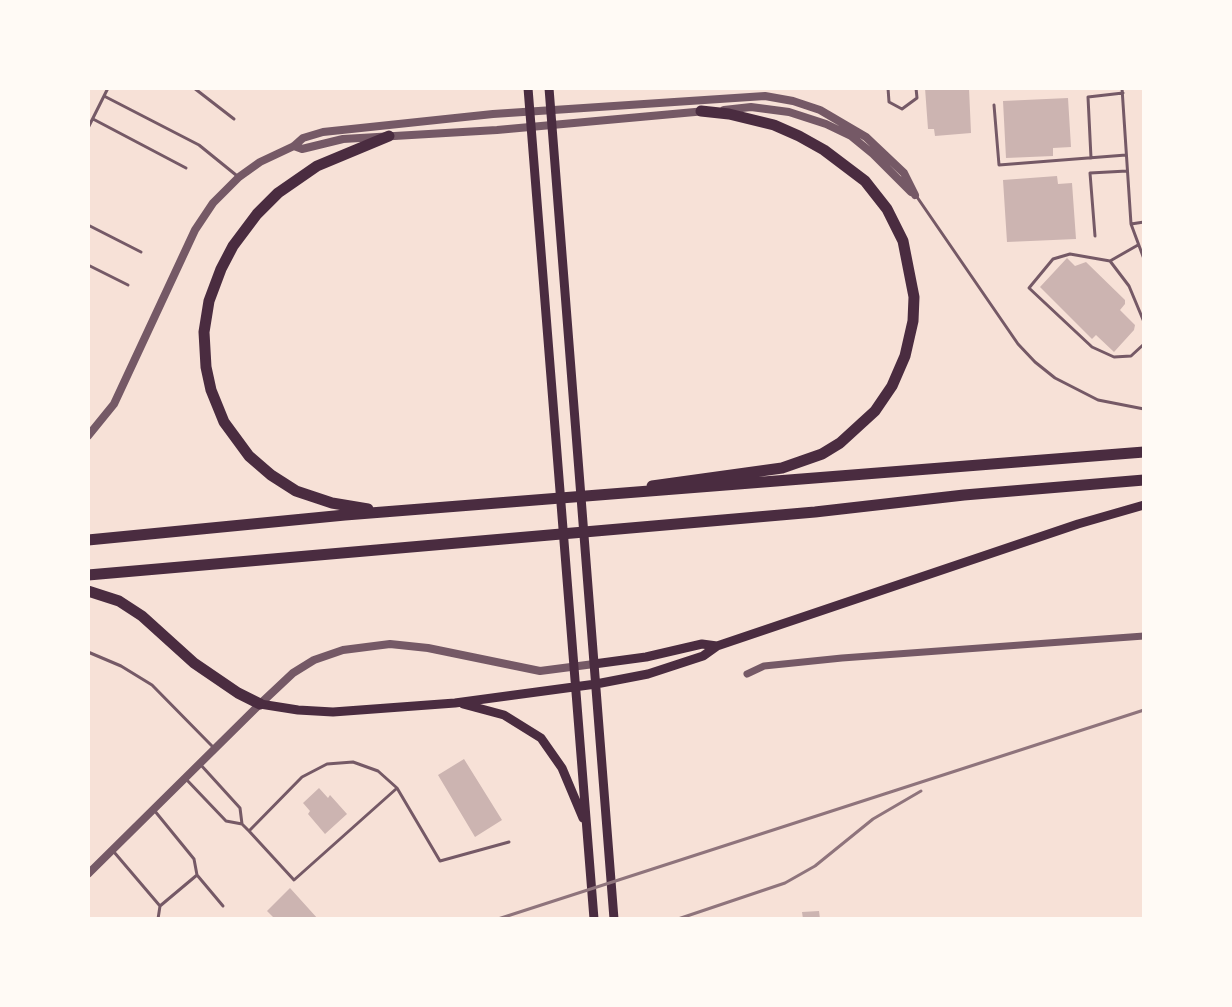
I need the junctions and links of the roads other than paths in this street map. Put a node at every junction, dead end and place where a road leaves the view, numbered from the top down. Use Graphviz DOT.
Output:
graph roads {
  1 [pos="108,88"];
  2 [pos="194,88"];
  3 [pos="528,88"];
  4 [pos="549,88"];
  5 [pos="888,88"];
  6 [pos="916,88"];
  7 [pos="1122,90"];
  8 [pos="104,96"];
  9 [pos="994,105"];
  10 [pos="551,109"];
  11 [pos="530,111"];
  12 [pos="701,111"];
  13 [pos="93,119"];
  14 [pos="234,119"];
  15 [pos="552,124"];
  16 [pos="531,126"];
  17 [pos="88,128"];
  18 [pos="389,136"];
  19 [pos="294,146"];
  20 [pos="1126,155"];
  21 [pos="1091,158"];
  22 [pos="186,168"];
  23 [pos="1127,171"];
  24 [pos="239,177"];
  25 [pos="915,195"];
  26 [pos="1144,222"];
  27 [pos="1131,224"];
  28 [pos="88,225"];
  29 [pos="1095,236"];
  30 [pos="1138,245"];
  31 [pos="141,252"];
  32 [pos="1144,259"];
  33 [pos="1110,261"];
  34 [pos="88,265"];
  35 [pos="128,285"];
  36 [pos="1144,322"];
  37 [pos="1144,344"];
  38 [pos="1144,409"];
  39 [pos="88,436"];
  40 [pos="1144,452"];
  41 [pos="1144,480"];
  42 [pos="592,495"];
  43 [pos="1144,505"];
  44 [pos="417,510"];
  45 [pos="88,540"];
  46 [pos="88,575"];
  47 [pos="88,591"];
  48 [pos="1144,636"];
  49 [pos="717,646"];
  50 [pos="88,652"];
  51 [pos="594,664"];
  52 [pos="574,667"];
  53 [pos="747,674"];
  54 [pos="596,684"];
  55 [pos="575,687"];
  56 [pos="455,703"];
  57 [pos="260,704"];
  58 [pos="215,749"];
  59 [pos="200,764"];
  60 [pos="185,778"];
  61 [pos="397,788"];
  62 [pos="154,810"];
  63 [pos="242,824"];
  64 [pos="586,827"];
  65 [pos="249,831"];
  66 [pos="509,842"];
  67 [pos="112,850"];
  68 [pos="88,874"];
  69 [pos="197,875"];
  70 [pos="160,906"];
  71 [pos="223,906"];
  72 [pos="158,919"];
  73 [pos="594,919"];
  74 [pos="614,919"];
  1 -- 8 [label="lane"];
  2 -- 14 [label="lane"];
  3 -- 11 [label="main road"];
  4 -- 10 [label="main road"];
  5 -- 6 [label="lane"];
  7 -- 20 [label="lane"];
  7 -- 21 [label="lane"];
  8 -- 13 [label="lane"];
  8 -- 24 [label="lane"];
  9 -- 21 [label="lane"];
  10 -- 11 [label="street"];
  10 -- 15 [label="main road"];
  10 -- 25 [label="street"];
  11 -- 16 [label="main road"];
  11 -- 19 [label="street"];
  12 -- 15 [label="street"];
  12 -- 25 [label="street"];
  12 -- 42 [label="highway"];
  13 -- 17 [label="lane"];
  13 -- 22 [label="lane"];
  15 -- 16 [label="street"];
  15 -- 51 [label="main road"];
  16 -- 18 [label="street"];
  16 -- 52 [label="main road"];
  18 -- 19 [label="street"];
  18 -- 44 [label="highway"];
  19 -- 24 [label="street"];
  20 -- 21 [label="lane"];
  20 -- 23 [label="lane"];
  23 -- 27 [label="lane"];
  23 -- 29 [label="lane"];
  24 -- 39 [label="street"];
  25 -- 38 [label="lane"];
  26 -- 27 [label="lane"];
  27 -- 30 [label="lane"];
  28 -- 31 [label="lane"];
  30 -- 32 [label="lane"];
  30 -- 33 [label="lane"];
  33 -- 36 [label="lane"];
  33 -- 37 [label="lane"];
  34 -- 35 [label="lane"];
  40 -- 42 [label="highway"];
  41 -- 46 [label="highway"];
  42 -- 44 [label="highway"];
  43 -- 49 [label="main road"];
  44 -- 45 [label="highway"];
  47 -- 57 [label="highway"];
  48 -- 53 [label="street"];
  49 -- 51 [label="main road"];
  49 -- 54 [label="main road"];
  50 -- 58 [label="lane"];
  51 -- 52 [label="street"];
  51 -- 54 [label="main road"];
  52 -- 55 [label="main road"];
  52 -- 57 [label="street"];
  54 -- 55 [label="main road"];
  54 -- 74 [label="main road"];
  55 -- 56 [label="main road"];
  55 -- 64 [label="main road"];
  56 -- 57 [label="main road"];
  56 -- 64 [label="main road"];
  57 -- 58 [label="street"];
  58 -- 59 [label="street"];
  59 -- 60 [label="street"];
  59 -- 63 [label="lane"];
  60 -- 62 [label="street"];
  60 -- 63 [label="lane"];
  61 -- 65 [label="lane"];
  61 -- 65 [label="lane"];
  61 -- 66 [label="lane"];
  62 -- 67 [label="street"];
  62 -- 69 [label="lane"];
  63 -- 65 [label="lane"];
  64 -- 73 [label="main road"];
  67 -- 68 [label="street"];
  67 -- 70 [label="lane"];
  69 -- 70 [label="lane"];
  69 -- 71 [label="lane"];
  70 -- 72 [label="lane"];
}
